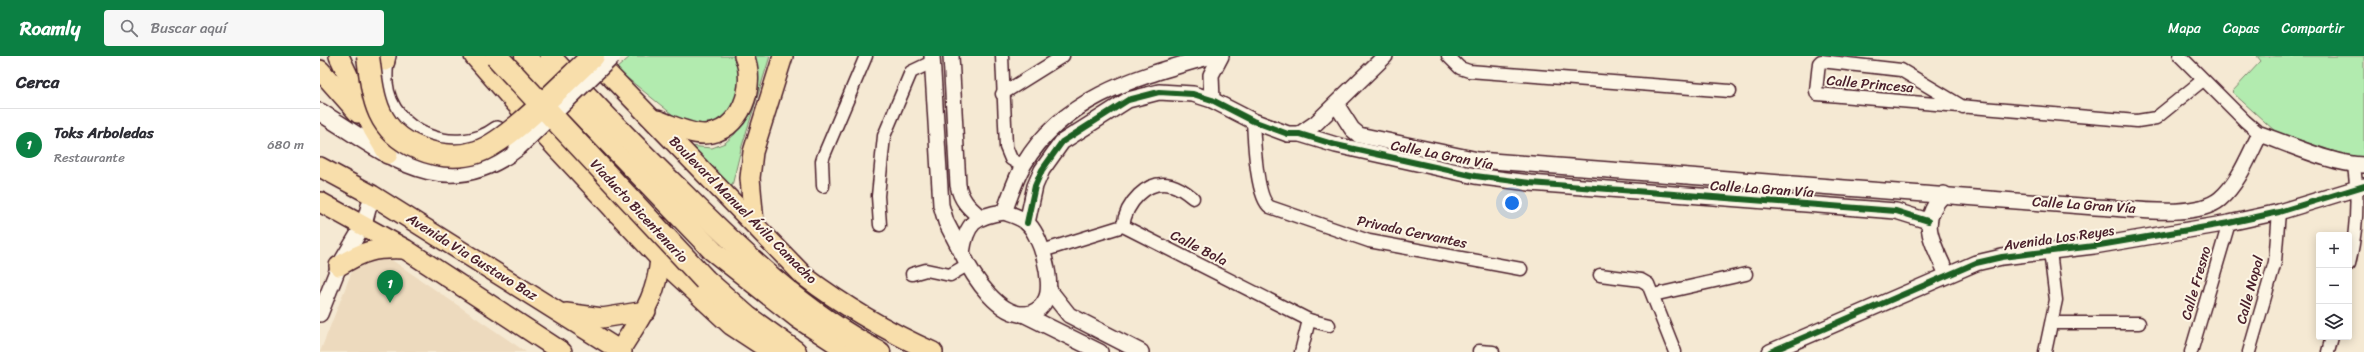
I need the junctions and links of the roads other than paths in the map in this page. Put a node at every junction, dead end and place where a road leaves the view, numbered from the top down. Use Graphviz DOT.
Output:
graph roads {
  1 [pos="339,56"];
  2 [pos="474,56"];
  3 [pos="496,56"];
  4 [pos="525,56"];
  5 [pos="550,56"];
  6 [pos="579,56"];
  7 [pos="592,56"];
  8 [pos="612,56"];
  9 [pos="744,56"];
  10 [pos="866,56"];
  11 [pos="951,56"];
  12 [pos="1002,56"];
  13 [pos="1063,56"];
  14 [pos="1211,56"];
  15 [pos="1221,56"];
  16 [pos="1448,56"];
  17 [pos="2180,56"];
  18 [pos="381,57"];
  19 [pos="1383,57"];
  20 [pos="783,59"];
  21 [pos="932,59"];
  22 [pos="320,70"];
  23 [pos="2203,80"];
  24 [pos="1730,91"];
  25 [pos="1002,94"];
  26 [pos="1212,100"];
  27 [pos="1336,104"];
  28 [pos="1963,107"];
  29 [pos="320,112"];
  30 [pos="653,119"];
  31 [pos="1253,121"];
  32 [pos="373,129"];
  33 [pos="1300,134"];
  34 [pos="2260,134"];
  35 [pos="388,154"];
  36 [pos="2359,165"];
  37 [pos="1023,166"];
  38 [pos="320,167"];
  39 [pos="823,186"];
  40 [pos="2361,187"];
  41 [pos="1944,194"];
  42 [pos="372,195"];
  43 [pos="1193,198"];
  44 [pos="320,202"];
  45 [pos="616,212"];
  46 [pos="1004,212"];
  47 [pos="2279,212"];
  48 [pos="980,217"];
  49 [pos="1928,221"];
  50 [pos="754,223"];
  51 [pos="1028,223"];
  52 [pos="2229,223"];
  53 [pos="364,224"];
  54 [pos="880,225"];
  55 [pos="1123,226"];
  56 [pos="693,230"];
  57 [pos="405,249"];
  58 [pos="2352,250"];
  59 [pos="1042,251"];
  60 [pos="2050,251"];
  61 [pos="660,258"];
  62 [pos="965,259"];
  63 [pos="339,266"];
  64 [pos="1521,269"];
  65 [pos="912,274"];
  66 [pos="1746,274"];
  67 [pos="1600,275"];
  68 [pos="1948,275"];
  69 [pos="1050,291"];
  70 [pos="1653,294"];
  71 [pos="646,311"];
  72 [pos="561,312"];
  73 [pos="320,314"];
  74 [pos="1023,314"];
  75 [pos="1308,320"];
  76 [pos="2053,323"];
  77 [pos="2139,323"];
  78 [pos="1329,325"];
  79 [pos="2331,340"];
  80 [pos="1480,350"];
  81 [pos="562,352"];
  82 [pos="620,352"];
  83 [pos="772,352"];
  84 [pos="795,352"];
  85 [pos="850,352"];
  86 [pos="880,352"];
  87 [pos="933,352"];
  88 [pos="1100,352"];
  89 [pos="1141,352"];
  90 [pos="1300,352"];
  91 [pos="1493,352"];
  92 [pos="1675,352"];
  93 [pos="1770,352"];
  94 [pos="2045,352"];
  95 [pos="2191,352"];
  96 [pos="2249,352"];
  97 [pos="2328,352"];
  1 -- 32 [label="main road"];
  2 -- 45 [label="main road"];
  3 -- 84 [label="highway, Viaducto Bicentenario, bridge"];
  4 -- 56 [label="highway"];
  5 -- 86 [label="highway, Boulevard Manuel Ávila Camacho"];
  6 -- 18 [label="main road"];
  7 -- 18 [label="highway, bridge"];
  7 -- 30 [label="main road, Boulevard Manuel Ávila Camacho"];
  8 -- 35 [label="main road, bridge"];
  9 -- 30 [label="main road"];
  10 -- 39 [label="street"];
  11 -- 48 [label="street"];
  12 -- 25 [label="street"];
  13 -- 25 [label="street"];
  14 -- 37 [label="street"];
  15 -- 26 [label="street"];
  16 -- 24 [label="street"];
  17 -- 23 [label="street"];
  19 -- 27 [label="street"];
  20 -- 50 [label="main road"];
  21 -- 54 [label="street"];
  21 -- 62 [label="street"];
  22 -- 32 [label="main road"];
  23 -- 28 [label="street, Calle Princesa"];
  23 -- 34 [label="street"];
  25 -- 37 [label="street"];
  26 -- 31 [label="street, Calle La Gran Vía"];
  26 -- 51 [label="street, Calle La Gran Vía"];
  27 -- 33 [label="street"];
  27 -- 41 [label="street, Calle La Gran Vía"];
  28 -- 28 [label="street, Calle Princesa"];
  29 -- 35 [label="main road"];
  30 -- 50 [label="main road, Boulevard Manuel Ávila Camacho"];
  31 -- 33 [label="street, Calle La Gran Vía"];
  31 -- 64 [label="street, Privada Cervantes"];
  32 -- 35 [label="main road"];
  33 -- 49 [label="street, Calle La Gran Vía"];
  34 -- 36 [label="street"];
  34 -- 41 [label="street, Calle La Gran Vía"];
  36 -- 40 [label="street"];
  37 -- 46 [label="street"];
  38 -- 42 [label="main road, Avenida Via Gustavo Baz"];
  40 -- 47 [label="street, Avenida Los Reyes"];
  40 -- 58 [label="street"];
  41 -- 49 [label="street"];
  42 -- 53 [label="street"];
  42 -- 72 [label="main road, Avenida Via Gustavo Baz"];
  43 -- 55 [label="street"];
  44 -- 53 [label="main road, Avenida Via Gustavo Baz"];
  45 -- 56 [label="highway"];
  45 -- 61 [label="main road"];
  46 -- 48 [label="street"];
  46 -- 51 [label="street"];
  47 -- 52 [label="street, Avenida Los Reyes"];
  47 -- 96 [label="street, Calle Nopal"];
  48 -- 62 [label="street"];
  49 -- 68 [label="street"];
  50 -- 87 [label="main road, Boulevard Manuel Ávila Camacho"];
  51 -- 59 [label="street"];
  52 -- 60 [label="street, Avenida Los Reyes"];
  52 -- 95 [label="street, Calle Fresno"];
  53 -- 57 [label="main road, Avenida Via Gustavo Baz"];
  53 -- 63 [label="street"];
  55 -- 59 [label="street"];
  55 -- 75 [label="street, Calle Bola"];
  56 -- 85 [label="highway"];
  57 -- 63 [label="main road"];
  57 -- 81 [label="main road, Avenida Via Gustavo Baz"];
  59 -- 69 [label="street"];
  60 -- 68 [label="street, Avenida Los Reyes"];
  60 -- 76 [label="street"];
  61 -- 71 [label="main road"];
  61 -- 83 [label="main road"];
  62 -- 65 [label="street"];
  62 -- 74 [label="street"];
  63 -- 73 [label="street"];
  66 -- 70 [label="street"];
  67 -- 70 [label="street"];
  68 -- 93 [label="street, Avenida Los Reyes"];
  69 -- 74 [label="street"];
  69 -- 89 [label="street"];
  70 -- 92 [label="street"];
  71 -- 72 [label="main road"];
  71 -- 82 [label="main road"];
  72 -- 82 [label="main road, Avenida Via Gustavo Baz"];
  74 -- 88 [label="street"];
  75 -- 78 [label="street, Calle Bola"];
  75 -- 90 [label="street"];
  76 -- 77 [label="street"];
  76 -- 94 [label="street"];
  79 -- 97 [label="street"];
  80 -- 91 [label="street"];
}
